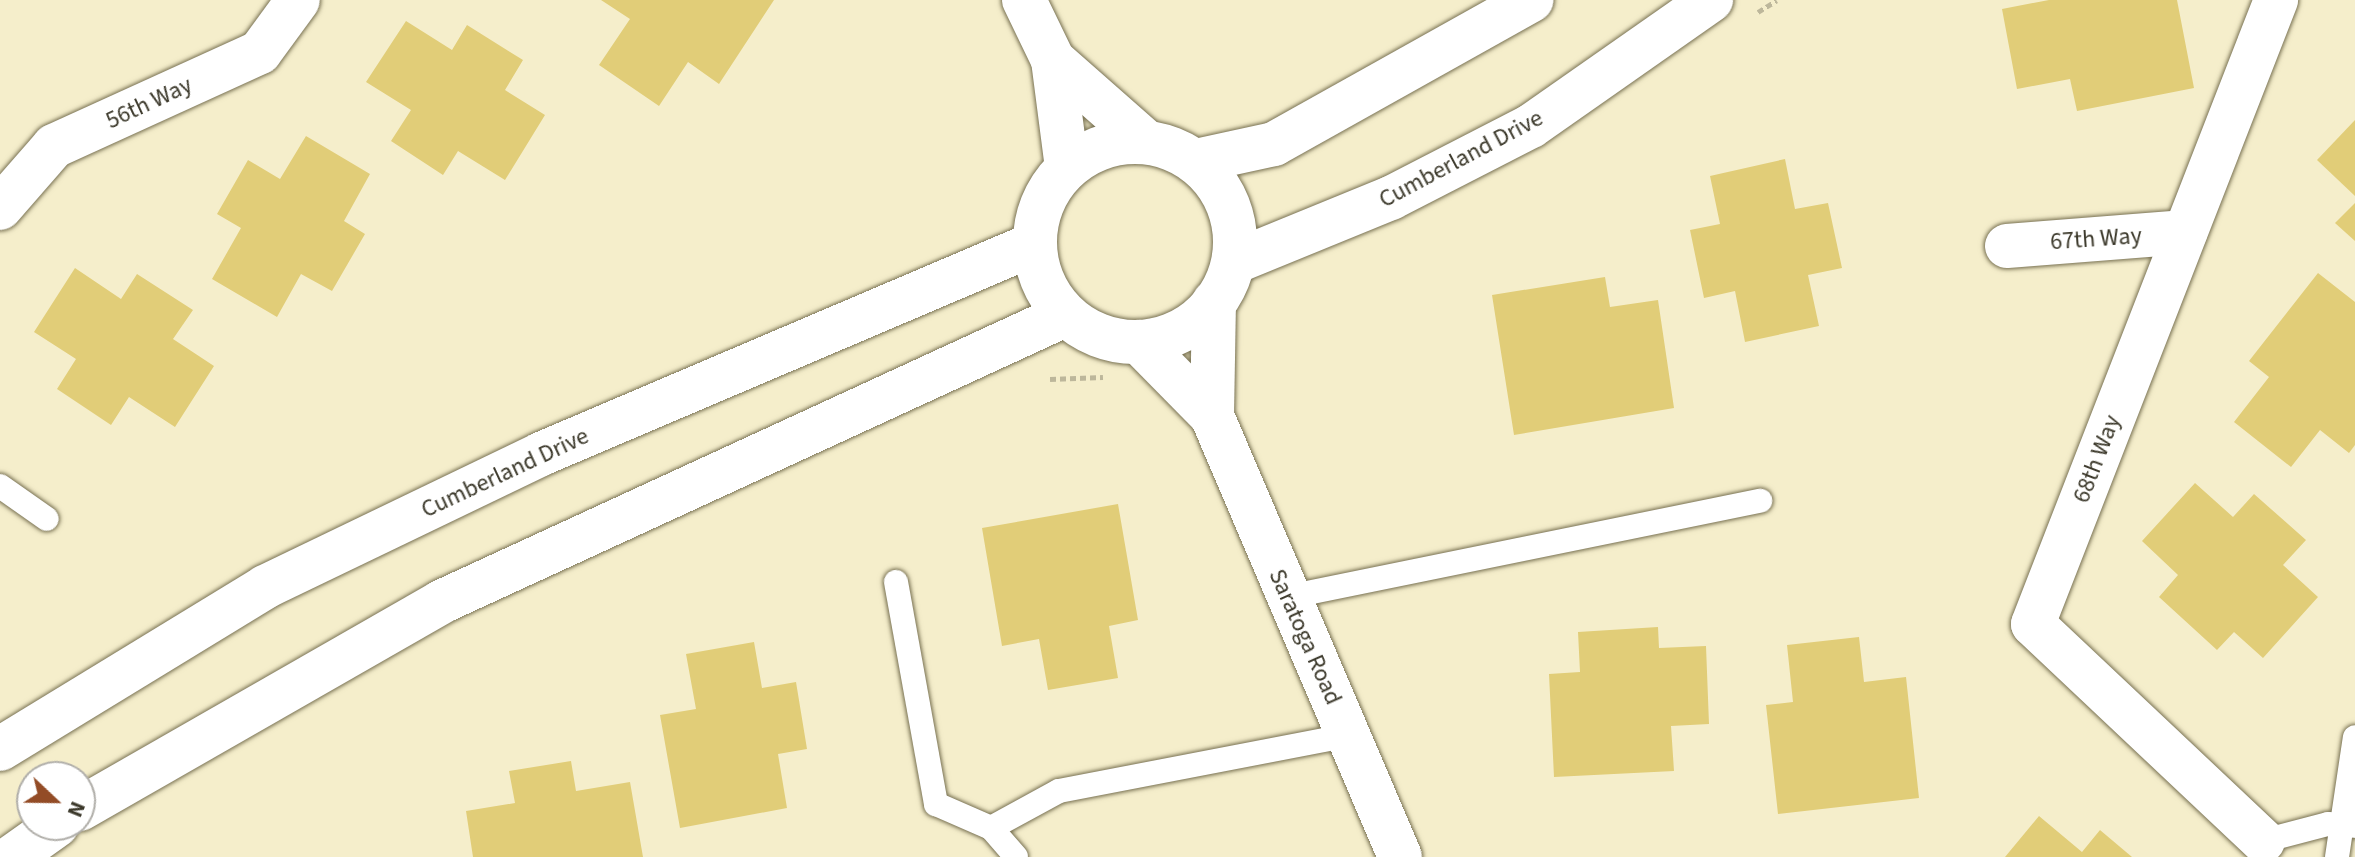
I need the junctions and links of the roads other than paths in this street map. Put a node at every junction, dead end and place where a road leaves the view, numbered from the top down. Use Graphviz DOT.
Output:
graph roads {
  1 [pos="298,0"];
  2 [pos="1024,0"];
  3 [pos="1532,0"];
  4 [pos="1711,0"];
  5 [pos="2276,0"];
  6 [pos="1053,60"];
  7 [pos="1145,141"];
  8 [pos="1196,161"];
  9 [pos="1067,168"];
  10 [pos="0,208"];
  11 [pos="2185,232"];
  12 [pos="1034,244"];
  13 [pos="2007,246"];
  14 [pos="1234,262"];
  15 [pos="1214,302"];
  16 [pos="1065,315"];
  17 [pos="1139,342"];
  18 [pos="1212,416"];
  19 [pos="0,486"];
  20 [pos="1760,501"];
  21 [pos="47,519"];
  22 [pos="896,582"];
  23 [pos="1287,597"];
  24 [pos="1349,735"];
  25 [pos="2355,737"];
  26 [pos="0,749"];
  27 [pos="96,800"];
  28 [pos="2350,826"];
  29 [pos="991,828"];
  30 [pos="34,841"];
  31 [pos="2263,841"];
  32 [pos="12,857"];
  33 [pos="1016,857"];
  34 [pos="1400,857"];
  35 [pos="2337,857"];
  1 -- 10 [label="street, 56th Way"];
  2 -- 6 [label="street"];
  3 -- 8 [label="street"];
  4 -- 14 [label="street, Cumberland Drive"];
  5 -- 11 [label="street, 68th Way"];
  6 -- 7 [label="street"];
  6 -- 9 [label="street"];
  7 -- 8 [label="street"];
  7 -- 9 [label="street"];
  8 -- 14 [label="street"];
  9 -- 12 [label="street"];
  11 -- 13 [label="street, 67th Way"];
  11 -- 31 [label="street, 68th Way"];
  12 -- 16 [label="street"];
  12 -- 26 [label="street, Cumberland Drive"];
  14 -- 15 [label="street"];
  15 -- 17 [label="street"];
  15 -- 18 [label="street, Saratoga Road"];
  16 -- 17 [label="street"];
  16 -- 27 [label="street"];
  17 -- 18 [label="street, Saratoga Road"];
  18 -- 23 [label="street, Saratoga Road"];
  19 -- 21 [label="lane"];
  20 -- 23 [label="lane"];
  22 -- 29 [label="lane"];
  23 -- 24 [label="street, Saratoga Road"];
  24 -- 29 [label="lane"];
  24 -- 34 [label="street, Saratoga Road"];
  25 -- 28 [label="lane"];
  28 -- 31 [label="lane"];
  28 -- 35 [label="lane"];
  29 -- 33 [label="lane"];
  30 -- 32 [label="street"];
}
